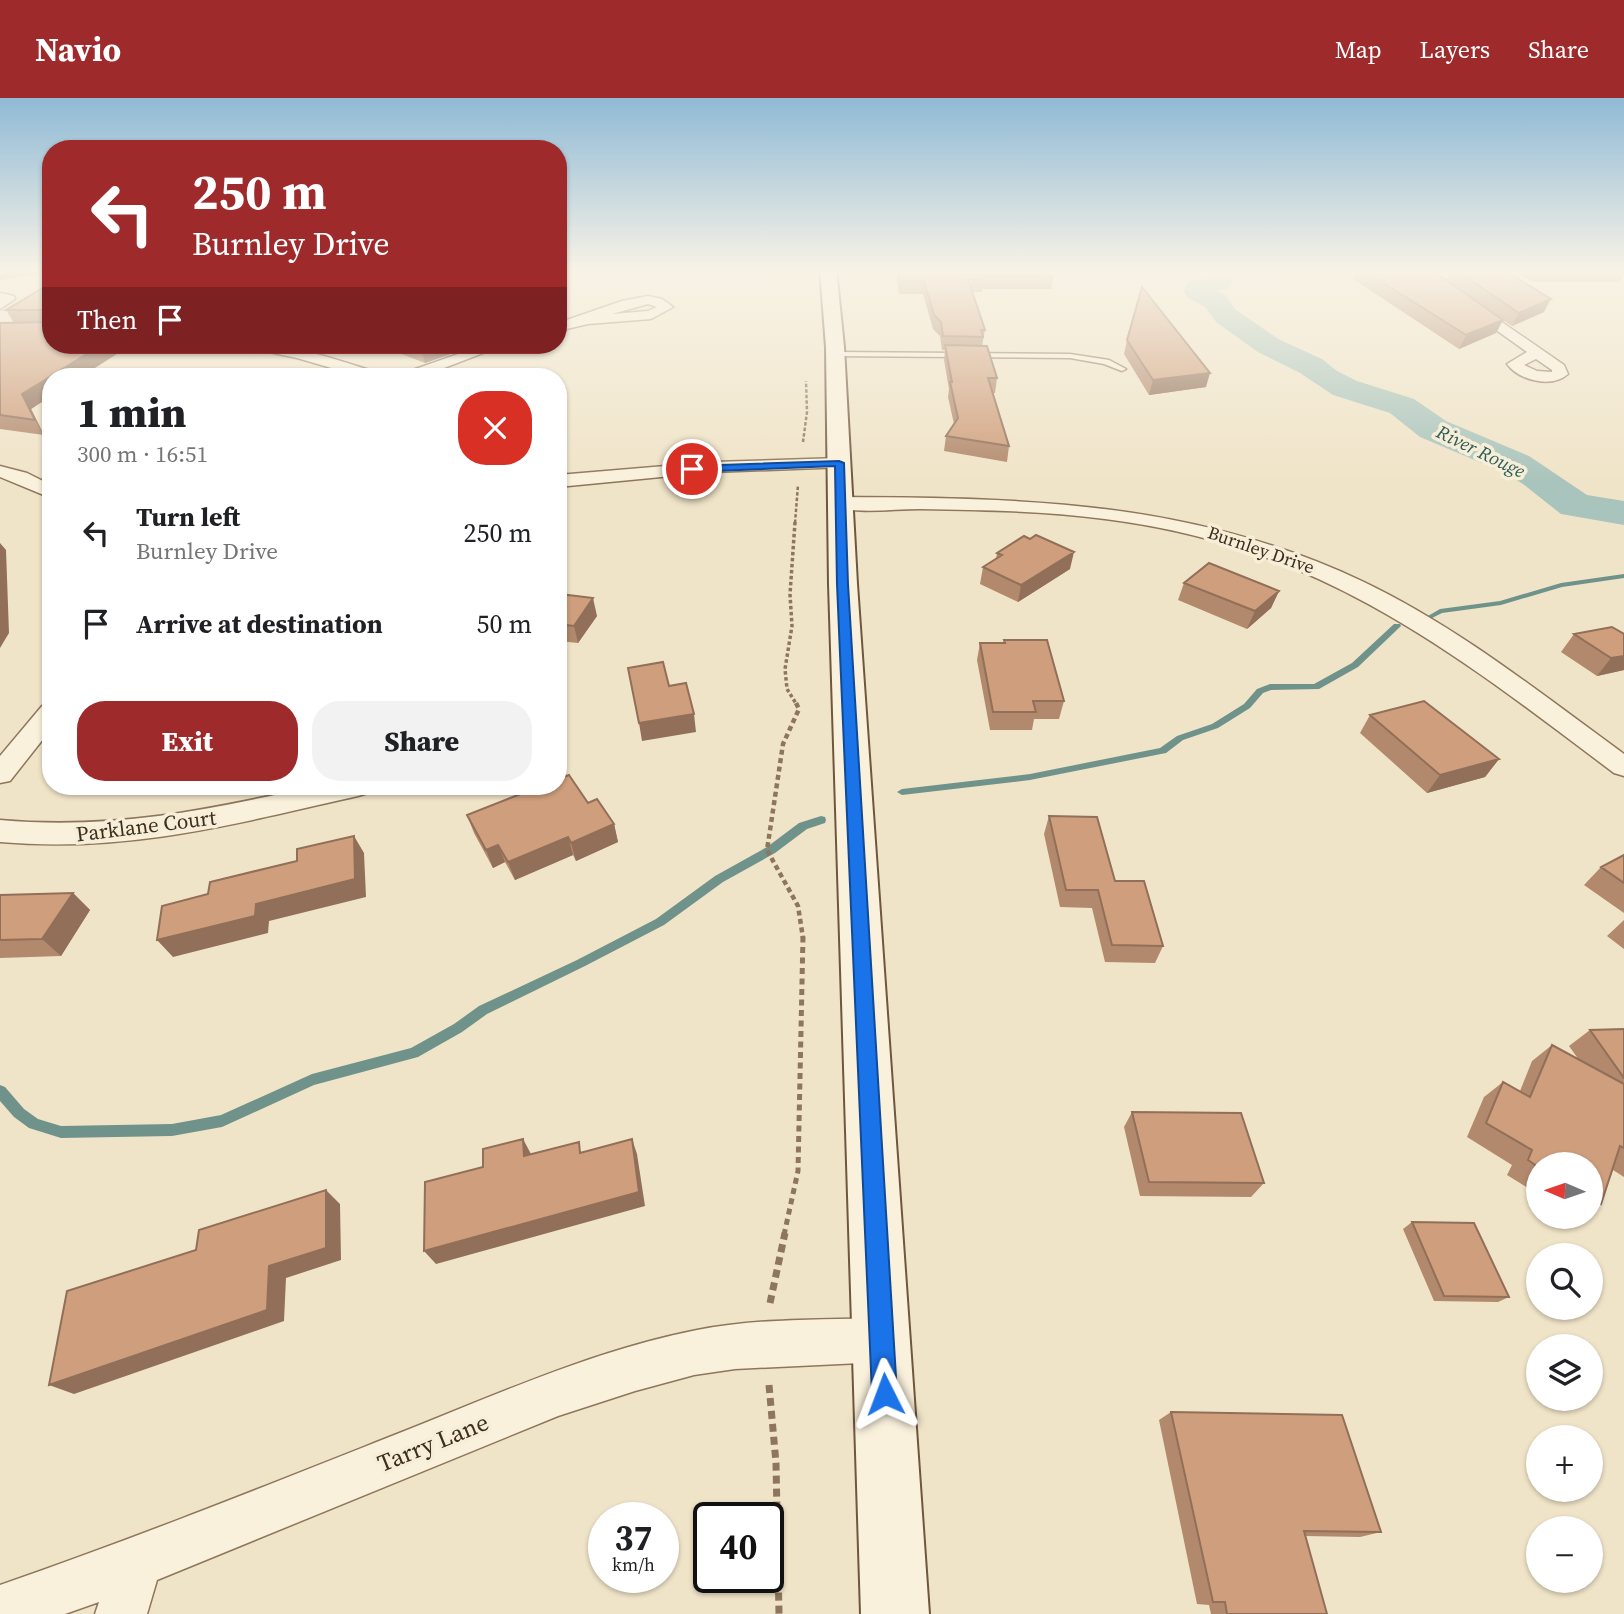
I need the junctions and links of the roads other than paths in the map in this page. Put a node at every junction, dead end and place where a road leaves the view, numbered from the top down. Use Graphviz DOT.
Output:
graph roads {
  1 [pos="823,340"];
  2 [pos="1517,340"];
  3 [pos="1536,353"];
  4 [pos="300,354"];
  5 [pos="471,354"];
  6 [pos="821,364"];
  7 [pos="347,368"];
  8 [pos="432,368"];
  9 [pos="1122,369"];
  10 [pos="0,471"];
  11 [pos="567,480"];
  12 [pos="841,483"];
  13 [pos="42,488"];
  14 [pos="42,723"];
  15 [pos="1624,767"];
  16 [pos="0,774"];
  17 [pos="293,795"];
  18 [pos="0,831"];
  19 [pos="882,1339"];
  20 [pos="137,1563"];
  21 [pos="0,1611"];
  22 [pos="121,1614"];
  23 [pos="895,1614"];
  1 -- 6 [label="street"];
  2 -- 3 [label="street"];
  4 -- 7 [label="street"];
  5 -- 8 [label="street"];
  6 -- 9 [label="lane"];
  6 -- 12 [label="street"];
  10 -- 13 [label="street"];
  11 -- 12 [label="street, Burnley Drive"];
  12 -- 15 [label="street, Burnley Drive"];
  12 -- 19 [label="street"];
  14 -- 16 [label="street"];
  17 -- 18 [label="street, Parklane Court"];
  19 -- 20 [label="street, Tarry Lane"];
  19 -- 23 [label="street"];
  20 -- 21 [label="street, Tarry Lane"];
  20 -- 22 [label="street"];
}
